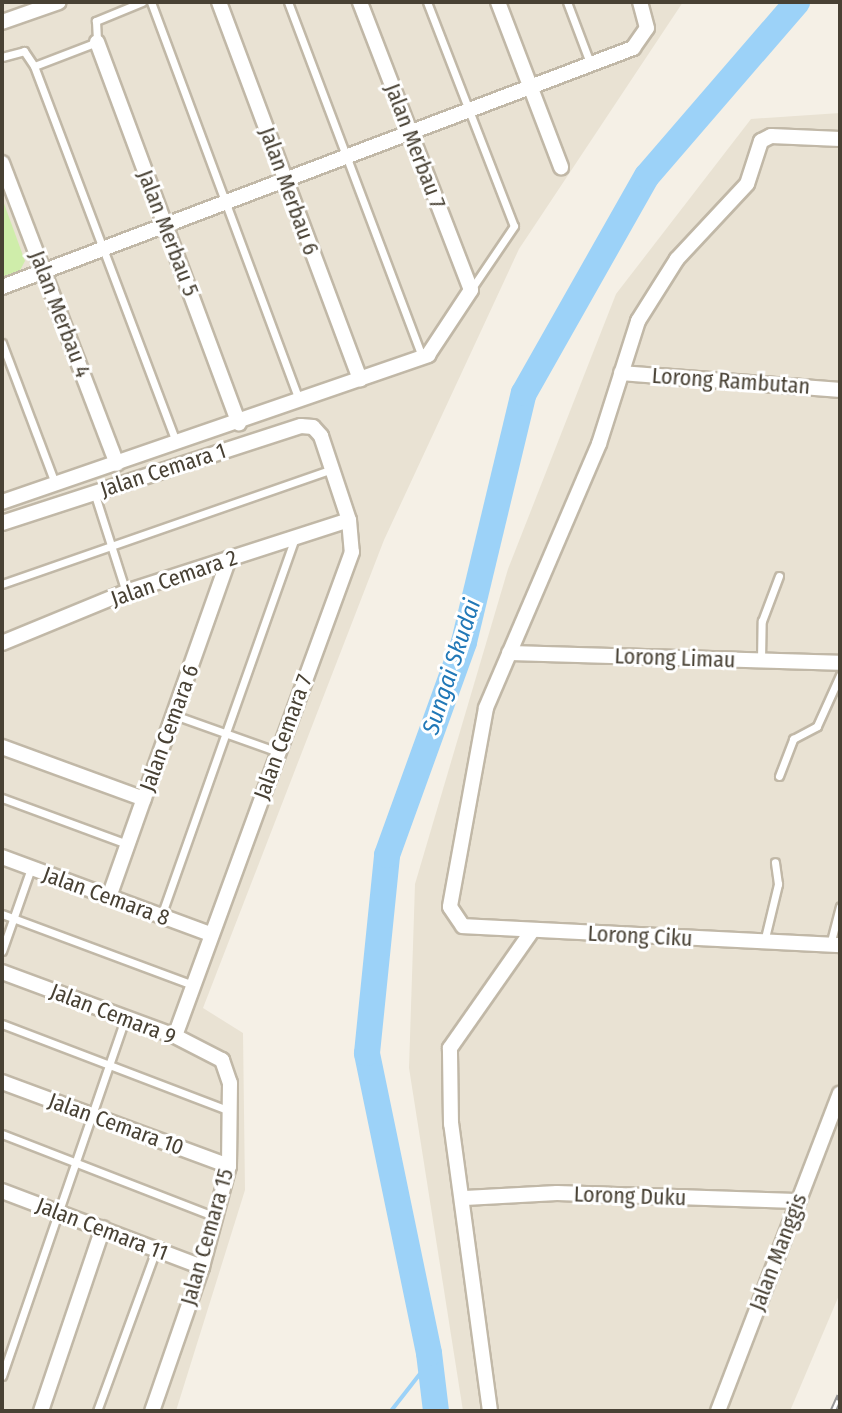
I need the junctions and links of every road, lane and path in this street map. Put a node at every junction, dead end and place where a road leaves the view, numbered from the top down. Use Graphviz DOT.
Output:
graph roads {
  1 [pos="59,2"];
  2 [pos="142,2"];
  3 [pos="151,2"];
  4 [pos="219,2"];
  5 [pos="288,2"];
  6 [pos="360,2"];
  7 [pos="427,2"];
  8 [pos="498,2"];
  9 [pos="567,2"];
  10 [pos="640,2"];
  11 [pos="2,22"];
  12 [pos="97,42"];
  13 [pos="2,57"];
  14 [pos="590,63"];
  15 [pos="34,66"];
  16 [pos="529,83"];
  17 [pos="466,108"];
  18 [pos="409,130"];
  19 [pos="840,139"];
  20 [pos="345,156"];
  21 [pos="2,163"];
  22 [pos="561,167"];
  23 [pos="285,179"];
  24 [pos="223,203"];
  25 [pos="166,227"];
  26 [pos="106,249"];
  27 [pos="44,272"];
  28 [pos="2,287"];
  29 [pos="471,290"];
  30 [pos="2,343"];
  31 [pos="423,359"];
  32 [pos="621,373"];
  33 [pos="360,380"];
  34 [pos="840,390"];
  35 [pos="299,402"];
  36 [pos="239,423"];
  37 [pos="321,436"];
  38 [pos="177,444"];
  39 [pos="117,464"];
  40 [pos="332,469"];
  41 [pos="56,485"];
  42 [pos="94,492"];
  43 [pos="2,502"];
  44 [pos="349,520"];
  45 [pos="2,523"];
  46 [pos="295,538"];
  47 [pos="111,543"];
  48 [pos="229,559"];
  49 [pos="779,576"];
  50 [pos="2,584"];
  51 [pos="126,592"];
  52 [pos="2,643"];
  53 [pos="509,653"];
  54 [pos="761,660"];
  55 [pos="840,663"];
  56 [pos="840,675"];
  57 [pos="174,715"];
  58 [pos="227,734"];
  59 [pos="2,747"];
  60 [pos="278,752"];
  61 [pos="779,776"];
  62 [pos="2,798"];
  63 [pos="144,799"];
  64 [pos="127,844"];
  65 [pos="2,857"];
  66 [pos="775,862"];
  67 [pos="31,868"];
  68 [pos="109,897"];
  69 [pos="840,906"];
  70 [pos="2,914"];
  71 [pos="161,916"];
  72 [pos="14,918"];
  73 [pos="532,931"];
  74 [pos="210,934"];
  75 [pos="764,942"];
  76 [pos="835,945"];
  77 [pos="2,951"];
  78 [pos="2,972"];
  79 [pos="193,985"];
  80 [pos="125,1017"];
  81 [pos="2,1024"];
  82 [pos="175,1036"];
  83 [pos="222,1060"];
  84 [pos="108,1066"];
  85 [pos="2,1082"];
  86 [pos="840,1094"];
  87 [pos="230,1111"];
  88 [pos="92,1116"];
  89 [pos="2,1134"];
  90 [pos="76,1159"];
  91 [pos="229,1166"];
  92 [pos="5,1192"];
  93 [pos="465,1198"];
  94 [pos="796,1201"];
  95 [pos="2,1209"];
  96 [pos="55,1210"];
  97 [pos="217,1217"];
  98 [pos="103,1228"];
  99 [pos="156,1250"];
  100 [pos="202,1267"];
  101 [pos="2,1376"];
  102 [pos="41,1411"];
  103 [pos="97,1411"];
  104 [pos="152,1411"];
  105 [pos="490,1411"];
  106 [pos="718,1411"];
  1 -- 11 [label="street"];
  2 -- 12 [label="lane"];
  3 -- 24 [label="lane"];
  4 -- 23 [label="street, Jalan Merbau 6"];
  5 -- 20 [label="lane"];
  6 -- 18 [label="street, Jalan Merbau 7"];
  7 -- 17 [label="lane"];
  8 -- 16 [label="street"];
  9 -- 14 [label="lane"];
  10 -- 14 [label="street"];
  12 -- 15 [label="lane"];
  12 -- 25 [label="street, Jalan Merbau 5"];
  13 -- 15 [label="lane"];
  14 -- 16 [label="street"];
  15 -- 26 [label="lane"];
  16 -- 17 [label="street"];
  16 -- 22 [label="street"];
  17 -- 18 [label="street"];
  17 -- 29 [label="lane"];
  18 -- 20 [label="street"];
  18 -- 29 [label="street, Jalan Merbau 7"];
  19 -- 32 [label="street"];
  20 -- 23 [label="street"];
  20 -- 31 [label="lane"];
  21 -- 27 [label="street, Jalan Merbau 4"];
  23 -- 24 [label="street"];
  23 -- 33 [label="street, Jalan Merbau 6"];
  24 -- 25 [label="street"];
  24 -- 35 [label="lane"];
  25 -- 26 [label="street"];
  25 -- 36 [label="street, Jalan Merbau 5"];
  26 -- 27 [label="street"];
  26 -- 38 [label="lane"];
  27 -- 28 [label="street"];
  27 -- 39 [label="street, Jalan Merbau 4"];
  29 -- 31 [label="street"];
  30 -- 41 [label="lane"];
  31 -- 33 [label="street"];
  32 -- 34 [label="street, Lorong Rambutan"];
  32 -- 53 [label="street"];
  33 -- 35 [label="street"];
  35 -- 36 [label="street"];
  36 -- 38 [label="street"];
  37 -- 40 [label="street, Jalan Cemara 7"];
  37 -- 42 [label="street, Jalan Cemara 1"];
  38 -- 39 [label="street"];
  39 -- 41 [label="street"];
  40 -- 44 [label="street, Jalan Cemara 7"];
  40 -- 47 [label="lane"];
  41 -- 43 [label="street"];
  42 -- 45 [label="street, Jalan Cemara 1"];
  42 -- 47 [label="lane"];
  44 -- 46 [label="street, Jalan Cemara 2"];
  44 -- 60 [label="street, Jalan Cemara 7"];
  46 -- 48 [label="street, Jalan Cemara 2"];
  46 -- 58 [label="lane"];
  47 -- 50 [label="lane"];
  47 -- 51 [label="lane"];
  48 -- 51 [label="street, Jalan Cemara 2"];
  48 -- 57 [label="street, Jalan Cemara 6"];
  49 -- 54 [label="lane"];
  51 -- 52 [label="street, Jalan Cemara 2"];
  53 -- 54 [label="street, Lorong Limau"];
  53 -- 73 [label="street, Lorong Ciku"];
  54 -- 55 [label="street, Lorong Limau"];
  56 -- 61 [label="lane"];
  57 -- 58 [label="lane"];
  57 -- 63 [label="street, Jalan Cemara 6"];
  58 -- 60 [label="lane"];
  58 -- 71 [label="lane"];
  59 -- 63 [label="street"];
  60 -- 74 [label="street, Jalan Cemara 7"];
  62 -- 64 [label="lane"];
  63 -- 64 [label="street, Jalan Cemara 6"];
  64 -- 68 [label="street, Jalan Cemara 6"];
  65 -- 67 [label="street, Jalan Cemara 8"];
  66 -- 75 [label="lane"];
  67 -- 68 [label="street, Jalan Cemara 8"];
  67 -- 72 [label="lane"];
  68 -- 71 [label="street, Jalan Cemara 8"];
  69 -- 76 [label="lane"];
  70 -- 72 [label="lane"];
  71 -- 74 [label="street, Jalan Cemara 8"];
  72 -- 77 [label="lane"];
  72 -- 79 [label="lane"];
  73 -- 75 [label="street, Lorong Ciku"];
  73 -- 93 [label="street"];
  74 -- 79 [label="street, Jalan Cemara 7"];
  75 -- 76 [label="street, Lorong Ciku"];
  78 -- 80 [label="street, Jalan Cemara 9"];
  79 -- 82 [label="street, Jalan Cemara 7"];
  80 -- 82 [label="street, Jalan Cemara 9"];
  80 -- 84 [label="lane"];
  81 -- 84 [label="lane"];
  82 -- 83 [label="street, Jalan Cemara 9"];
  83 -- 87 [label="street, Jalan Cemara 15"];
  84 -- 87 [label="lane"];
  84 -- 88 [label="lane"];
  85 -- 88 [label="street, Jalan Cemara 10"];
  86 -- 94 [label="street, Jalan Manggis"];
  87 -- 91 [label="street, Jalan Cemara 15"];
  88 -- 90 [label="lane"];
  88 -- 91 [label="street, Jalan Cemara 10"];
  89 -- 90 [label="lane"];
  90 -- 96 [label="lane"];
  90 -- 97 [label="lane"];
  91 -- 97 [label="street, Jalan Cemara 15"];
  92 -- 95 [label="street"];
  92 -- 96 [label="street, Jalan Cemara 11"];
  93 -- 94 [label="street, Lorong Duku"];
  93 -- 105 [label="street"];
  94 -- 106 [label="street, Jalan Manggis"];
  96 -- 98 [label="street, Jalan Cemara 11"];
  96 -- 101 [label="lane"];
  97 -- 100 [label="street, Jalan Cemara 15"];
  98 -- 99 [label="street, Jalan Cemara 11"];
  98 -- 102 [label="street"];
  99 -- 100 [label="street, Jalan Cemara 11"];
  99 -- 103 [label="lane"];
  100 -- 104 [label="street, Jalan Cemara 15"];
}
